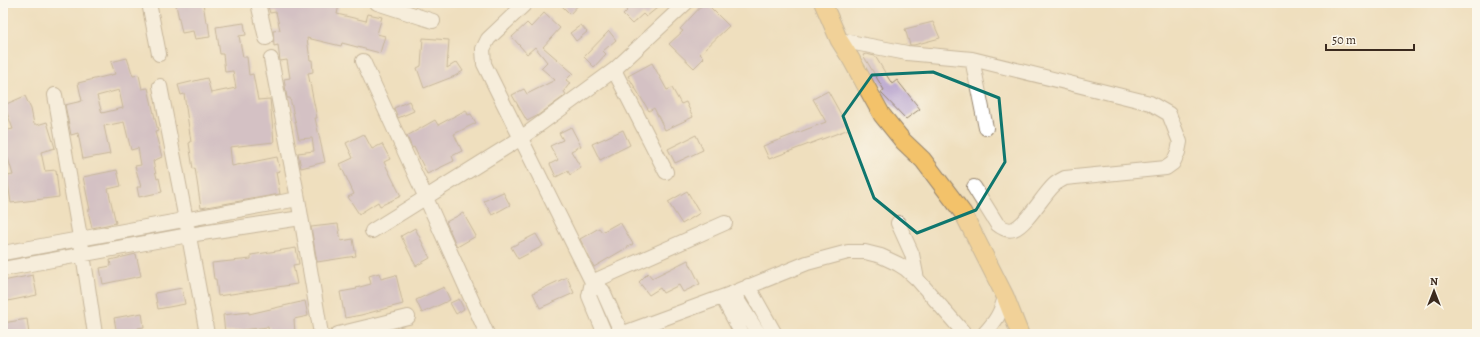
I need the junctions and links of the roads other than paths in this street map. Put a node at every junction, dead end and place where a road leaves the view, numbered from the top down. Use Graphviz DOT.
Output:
graph roads {
  1 [pos="149,3"];
  2 [pos="258,3"];
  3 [pos="377,3"];
  4 [pos="526,3"];
  5 [pos="686,3"];
  6 [pos="823,3"];
  7 [pos="433,21"];
  8 [pos="266,38"];
  9 [pos="839,40"];
  10 [pos="159,54"];
  11 [pos="271,59"];
  12 [pos="972,59"];
  13 [pos="363,61"];
  14 [pos="614,70"];
  15 [pos="160,86"];
  16 [pos="55,95"];
  17 [pos="986,128"];
  18 [pos="521,138"];
  19 [pos="666,172"];
  20 [pos="974,186"];
  21 [pos="426,198"];
  22 [pos="298,199"];
  23 [pos="302,218"];
  24 [pos="186,220"];
  25 [pos="726,223"];
  26 [pos="898,223"];
  27 [pos="372,231"];
  28 [pos="189,235"];
  29 [pos="80,238"];
  30 [pos="3,253"];
  31 [pos="83,254"];
  32 [pos="3,269"];
  33 [pos="917,279"];
  34 [pos="592,282"];
  35 [pos="750,285"];
  36 [pos="727,295"];
  37 [pos="1005,296"];
  38 [pos="408,317"];
  39 [pos="766,332"];
  40 [pos="95,334"];
  41 [pos="207,334"];
  42 [pos="321,334"];
  43 [pos="338,334"];
  44 [pos="487,334"];
  45 [pos="604,334"];
  46 [pos="621,334"];
  47 [pos="742,334"];
  48 [pos="965,334"];
  49 [pos="984,334"];
  50 [pos="1020,334"];
  1 -- 10 [label="street"];
  2 -- 8 [label="street"];
  3 -- 7 [label="street"];
  4 -- 18 [label="street"];
  5 -- 14 [label="street"];
  6 -- 9 [label="main road"];
  9 -- 12 [label="street"];
  9 -- 37 [label="main road"];
  11 -- 22 [label="street"];
  12 -- 17 [label="street"];
  12 -- 20 [label="street"];
  13 -- 21 [label="street"];
  14 -- 18 [label="street"];
  14 -- 19 [label="street"];
  15 -- 24 [label="street"];
  16 -- 29 [label="street"];
  18 -- 21 [label="street"];
  18 -- 34 [label="street"];
  21 -- 27 [label="street"];
  21 -- 44 [label="street"];
  22 -- 23 [label="street"];
  22 -- 24 [label="street"];
  23 -- 28 [label="street"];
  23 -- 42 [label="street"];
  24 -- 28 [label="street"];
  24 -- 29 [label="street"];
  25 -- 34 [label="street"];
  26 -- 33 [label="street"];
  28 -- 31 [label="street"];
  28 -- 41 [label="street"];
  29 -- 30 [label="street"];
  29 -- 31 [label="street"];
  31 -- 32 [label="street"];
  31 -- 40 [label="street"];
  33 -- 35 [label="street"];
  33 -- 48 [label="street"];
  34 -- 45 [label="street"];
  34 -- 46 [label="street"];
  35 -- 36 [label="street"];
  35 -- 39 [label="street"];
  36 -- 39 [label="street"];
  36 -- 46 [label="street"];
  36 -- 47 [label="street"];
  37 -- 49 [label="street"];
  37 -- 50 [label="main road"];
  38 -- 43 [label="street"];
}
